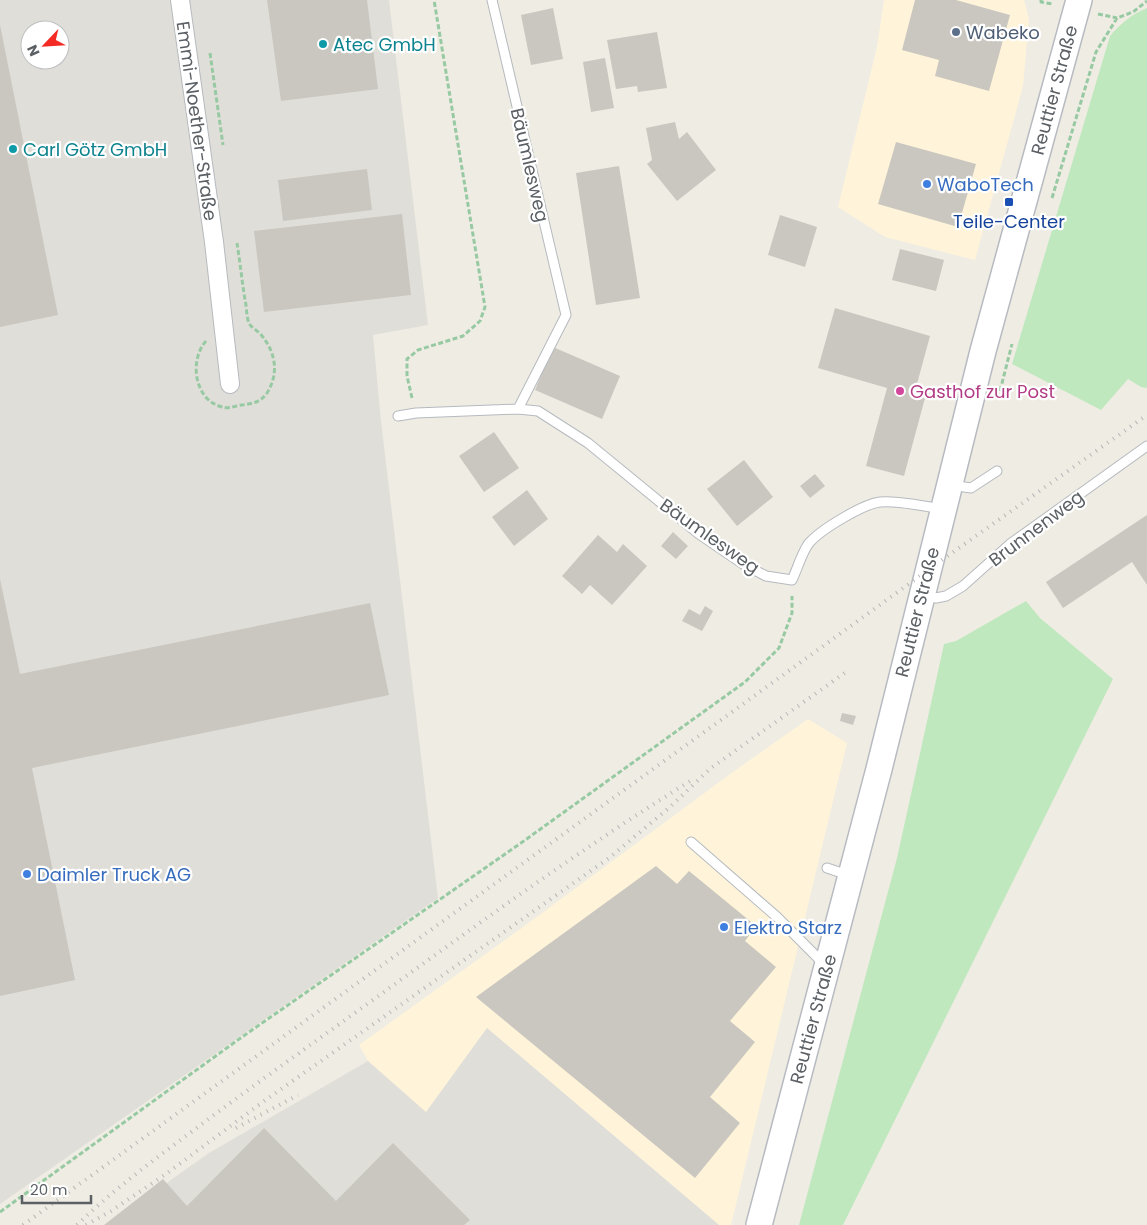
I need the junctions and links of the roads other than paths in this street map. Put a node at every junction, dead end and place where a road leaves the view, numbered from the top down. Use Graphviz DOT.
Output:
graph roads {
  1 [pos="180,0"];
  2 [pos="492,0"];
  3 [pos="1078,0"];
  4 [pos="230,384"];
  5 [pos="518,409"];
  6 [pos="398,416"];
  7 [pos="1147,446"];
  8 [pos="997,470"];
  9 [pos="948,485"];
  10 [pos="948,511"];
  11 [pos="920,596"];
  12 [pos="691,842"];
  13 [pos="827,868"];
  14 [pos="851,876"];
  15 [pos="827,966"];
  16 [pos="760,1225"];
  1 -- 4 [label="street, Emmi-Noether-Straße"];
  2 -- 5 [label="lane, Bäumlesweg"];
  3 -- 9 [label="main road, Reuttier Straße"];
  5 -- 6 [label="lane, Bäumlesweg"];
  5 -- 10 [label="lane, Bäumlesweg"];
  7 -- 11 [label="lane, Brunnenweg"];
  8 -- 9 [label="lane"];
  9 -- 10 [label="main road, Reuttier Straße"];
  10 -- 11 [label="main road, Reuttier Straße"];
  11 -- 14 [label="main road, Reuttier Straße"];
  12 -- 15 [label="lane"];
  13 -- 14 [label="lane"];
  14 -- 15 [label="main road, Reuttier Straße"];
  15 -- 16 [label="main road, Reuttier Straße"];
}
